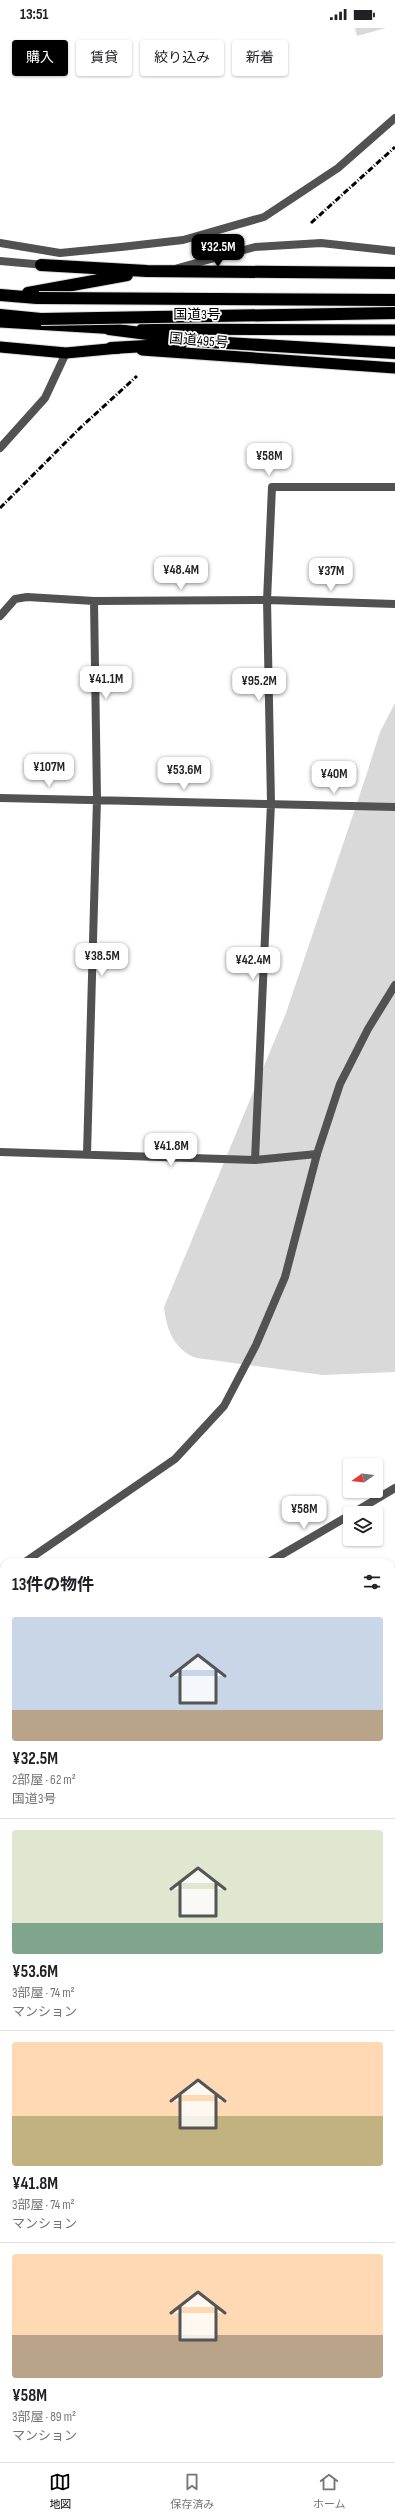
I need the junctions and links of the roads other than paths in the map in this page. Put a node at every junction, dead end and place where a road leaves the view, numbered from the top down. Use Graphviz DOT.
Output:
graph roads {
  1 [pos="395,118"];
  2 [pos="0,243"];
  3 [pos="395,251"];
  4 [pos="0,261"];
  5 [pos="41,265"];
  6 [pos="147,271"];
  7 [pos="395,273"];
  8 [pos="0,290"];
  9 [pos="28,293"];
  10 [pos="0,295"];
  11 [pos="395,296"];
  12 [pos="395,300"];
  13 [pos="395,313"];
  14 [pos="0,314"];
  15 [pos="0,322"];
  16 [pos="109,329"];
  17 [pos="395,330"];
  18 [pos="210,342"];
  19 [pos="0,347"];
  20 [pos="111,348"];
  21 [pos="66,353"];
  22 [pos="395,353"];
  23 [pos="395,368"];
  24 [pos="0,448"];
  25 [pos="395,486"];
  26 [pos="267,600"];
  27 [pos="94,601"];
  28 [pos="395,604"];
  29 [pos="0,616"];
  30 [pos="0,798"];
  31 [pos="97,799"];
  32 [pos="271,803"];
  33 [pos="395,807"];
  34 [pos="395,985"];
  35 [pos="0,1152"];
  36 [pos="88,1154"];
  37 [pos="317,1154"];
  38 [pos="255,1160"];
  39 [pos="395,1488"];
  40 [pos="365,1506"];
  41 [pos="343,1519"];
  42 [pos="31,1558"];
  43 [pos="276,1558"];
  1 -- 2 [label="street"];
  3 -- 5 [label="street"];
  4 -- 5 [label="street"];
  5 -- 6 [label="highway"];
  6 -- 7 [label="highway"];
  6 -- 9 [label="highway"];
  8 -- 9 [label="highway, 国道3号"];
  9 -- 11 [label="highway, 国道3号"];
  10 -- 12 [label="highway, bridge"];
  13 -- 14 [label="highway, bridge"];
  15 -- 16 [label="highway, 国道3号"];
  16 -- 17 [label="highway, 国道3号"];
  16 -- 18 [label="highway"];
  18 -- 20 [label="highway"];
  18 -- 22 [label="highway"];
  19 -- 21 [label="highway, 国道495号"];
  20 -- 21 [label="highway, 国道495号"];
  20 -- 23 [label="highway, 国道495号"];
  21 -- 24 [label="street"];
  25 -- 26 [label="street"];
  26 -- 27 [label="street"];
  26 -- 28 [label="street"];
  26 -- 32 [label="street"];
  27 -- 29 [label="street"];
  27 -- 31 [label="street"];
  30 -- 31 [label="street"];
  31 -- 32 [label="street"];
  31 -- 36 [label="street"];
  32 -- 33 [label="street"];
  32 -- 38 [label="street"];
  34 -- 37 [label="street"];
  35 -- 36 [label="street"];
  36 -- 38 [label="street"];
  37 -- 38 [label="street"];
  37 -- 42 [label="street"];
  39 -- 40 [label="street"];
  41 -- 43 [label="street"];
}
